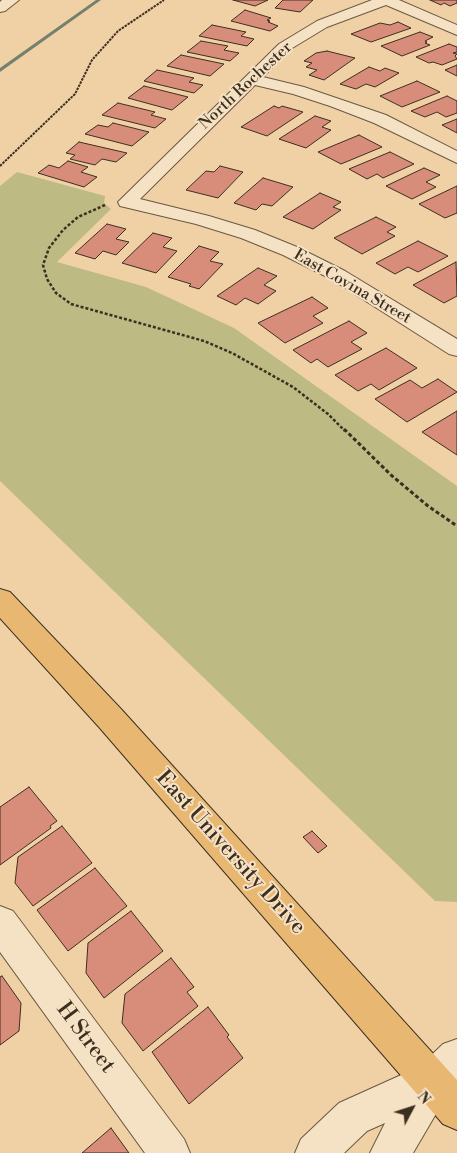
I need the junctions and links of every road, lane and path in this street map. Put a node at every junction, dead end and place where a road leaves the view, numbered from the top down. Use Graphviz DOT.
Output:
graph roads {
  1 [pos="12,0"];
  2 [pos="164,0"];
  3 [pos="386,0"];
  4 [pos="0,8"];
  5 [pos="457,30"];
  6 [pos="250,79"];
  7 [pos="457,158"];
  8 [pos="0,166"];
  9 [pos="127,202"];
  10 [pos="457,349"];
  11 [pos="457,526"];
  12 [pos="0,600"];
  13 [pos="0,923"];
  14 [pos="449,1083"];
  15 [pos="170,1153"];
  16 [pos="315,1153"];
  17 [pos="390,1153"];
  1 -- 4 [label="street"];
  2 -- 8 [label="path"];
  3 -- 5 [label="street"];
  3 -- 6 [label="street, North Rochester"];
  6 -- 7 [label="street"];
  6 -- 9 [label="street, North Rochester"];
  9 -- 10 [label="street, East Covina Street"];
  9 -- 11 [label="path"];
  12 -- 14 [label="main road, East University Drive"];
  13 -- 15 [label="street, H Street"];
  14 -- 16 [label="street"];
  14 -- 17 [label="street"];
}
